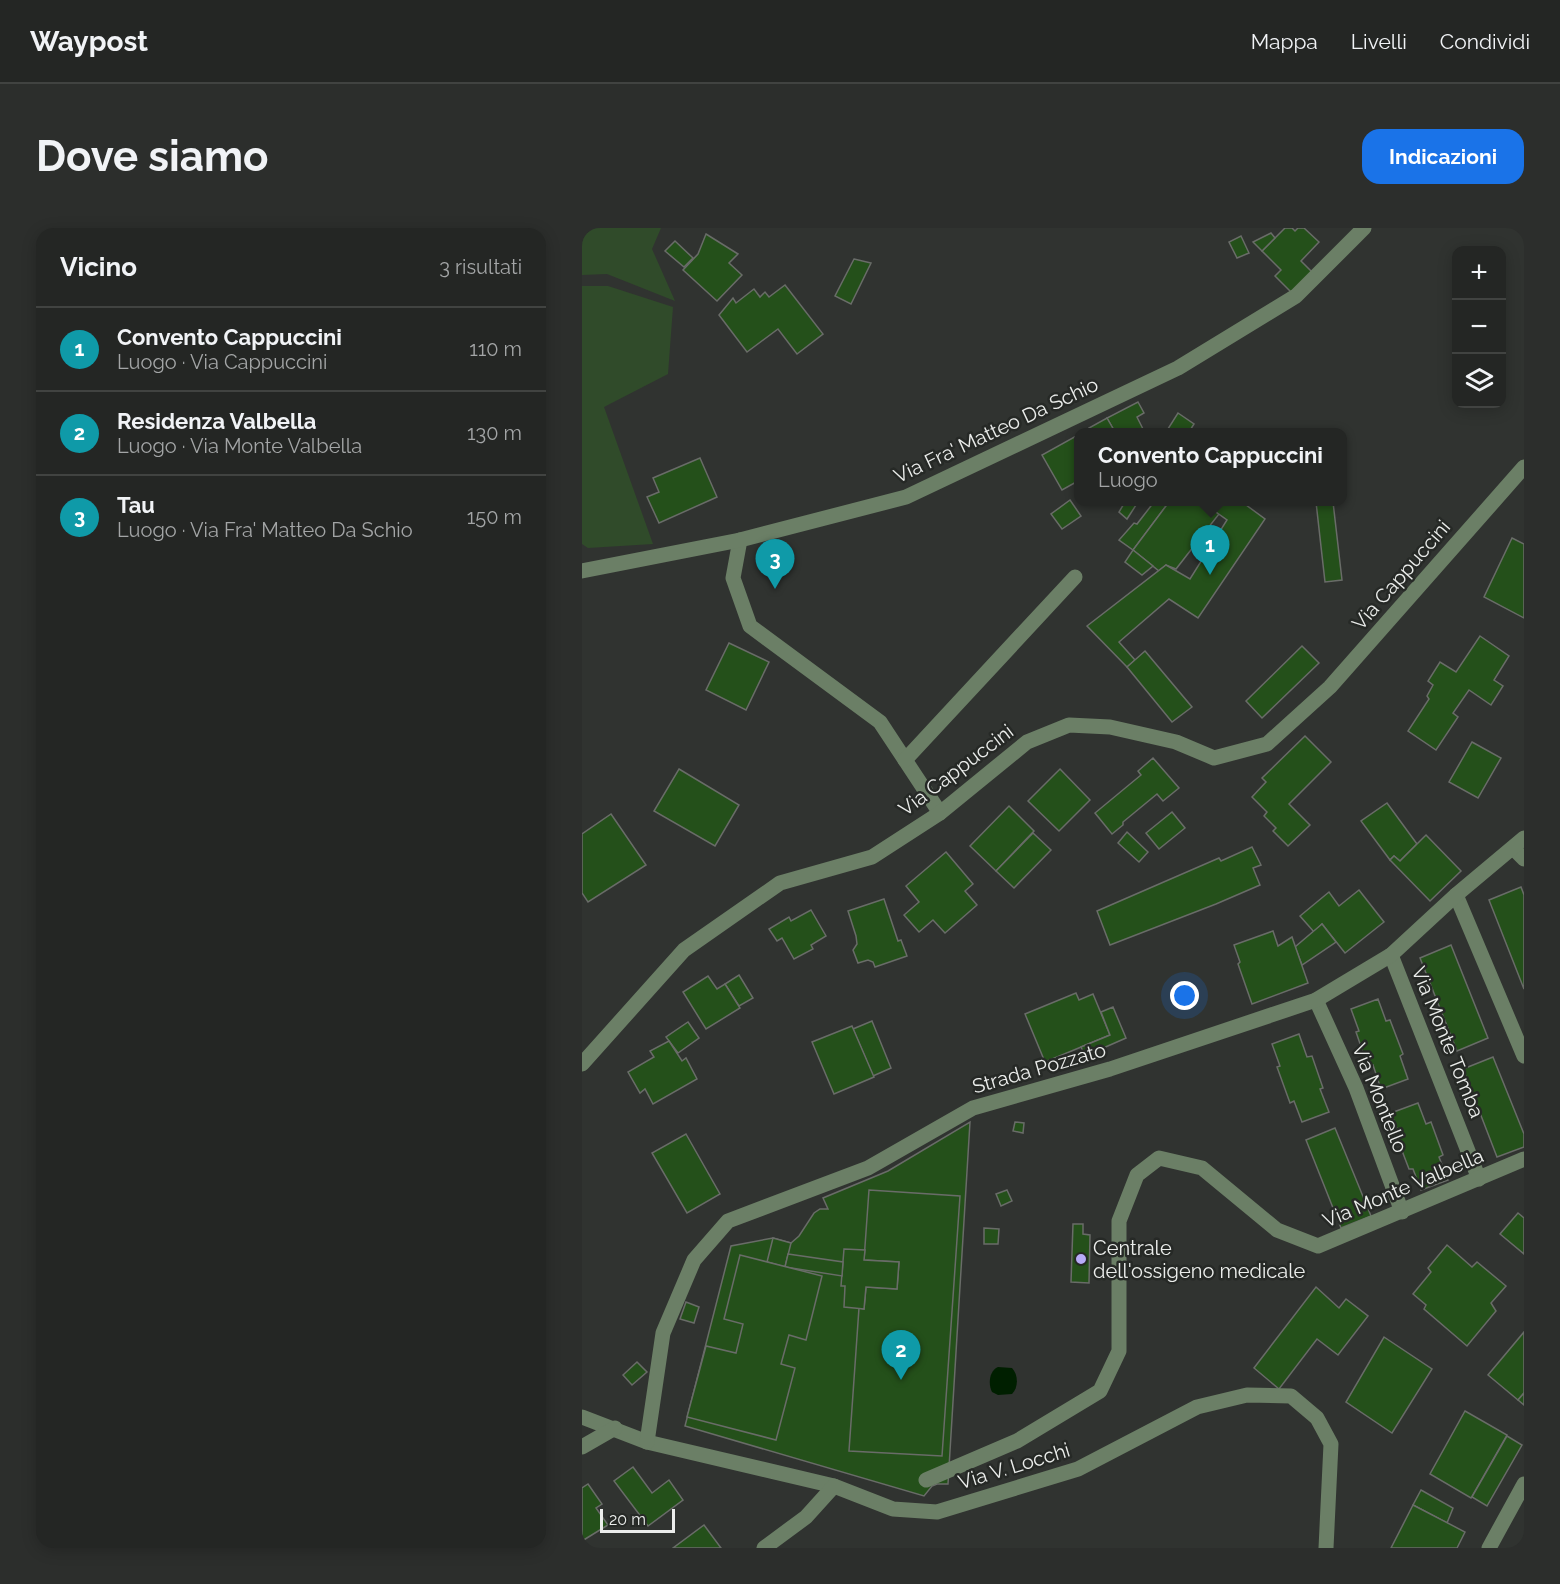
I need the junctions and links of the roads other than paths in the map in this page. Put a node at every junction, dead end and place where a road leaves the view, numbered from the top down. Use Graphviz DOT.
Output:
graph roads {
  1 [pos="1364,228"];
  2 [pos="1524,467"];
  3 [pos="740,540"];
  4 [pos="582,571"];
  5 [pos="1075,577"];
  6 [pos="905,760"];
  7 [pos="940,813"];
  8 [pos="1520,848"];
  9 [pos="1456,895"];
  10 [pos="1390,955"];
  11 [pos="1316,1000"];
  12 [pos="1524,1056"];
  13 [pos="582,1064"];
  14 [pos="1524,1159"];
  15 [pos="1479,1179"];
  16 [pos="1402,1212"];
  17 [pos="582,1417"];
  18 [pos="615,1428"];
  19 [pos="647,1442"];
  20 [pos="582,1447"];
  21 [pos="926,1480"];
  22 [pos="834,1486"];
  23 [pos="1523,1486"];
  24 [pos="764,1548"];
  25 [pos="1326,1548"];
  26 [pos="1489,1548"];
  1 -- 3 [label="street, Via Fra' Matteo Da Schio"];
  2 -- 7 [label="street, Via Cappuccini"];
  3 -- 4 [label="street, Via Fra' Matteo Da Schio"];
  3 -- 6 [label="street"];
  5 -- 6 [label="street"];
  6 -- 7 [label="street"];
  7 -- 13 [label="street, Via Cappuccini"];
  8 -- 9 [label="street, Strada Pozzato"];
  9 -- 10 [label="street, Strada Pozzato"];
  9 -- 12 [label="street"];
  10 -- 11 [label="street, Strada Pozzato"];
  10 -- 15 [label="street, Via Monte Tomba"];
  11 -- 16 [label="street, Via Montello"];
  11 -- 19 [label="street, Strada Pozzato"];
  14 -- 15 [label="street, Via Monte Valbella"];
  15 -- 16 [label="street, Via Monte Valbella"];
  16 -- 21 [label="street, Via Monte Valbella"];
  17 -- 18 [label="street, Via V. Locchi"];
  18 -- 19 [label="street, Via V. Locchi"];
  18 -- 20 [label="street"];
  19 -- 22 [label="street, Via V. Locchi"];
  22 -- 24 [label="street"];
  22 -- 25 [label="street, Via V. Locchi"];
  23 -- 26 [label="street"];
}
